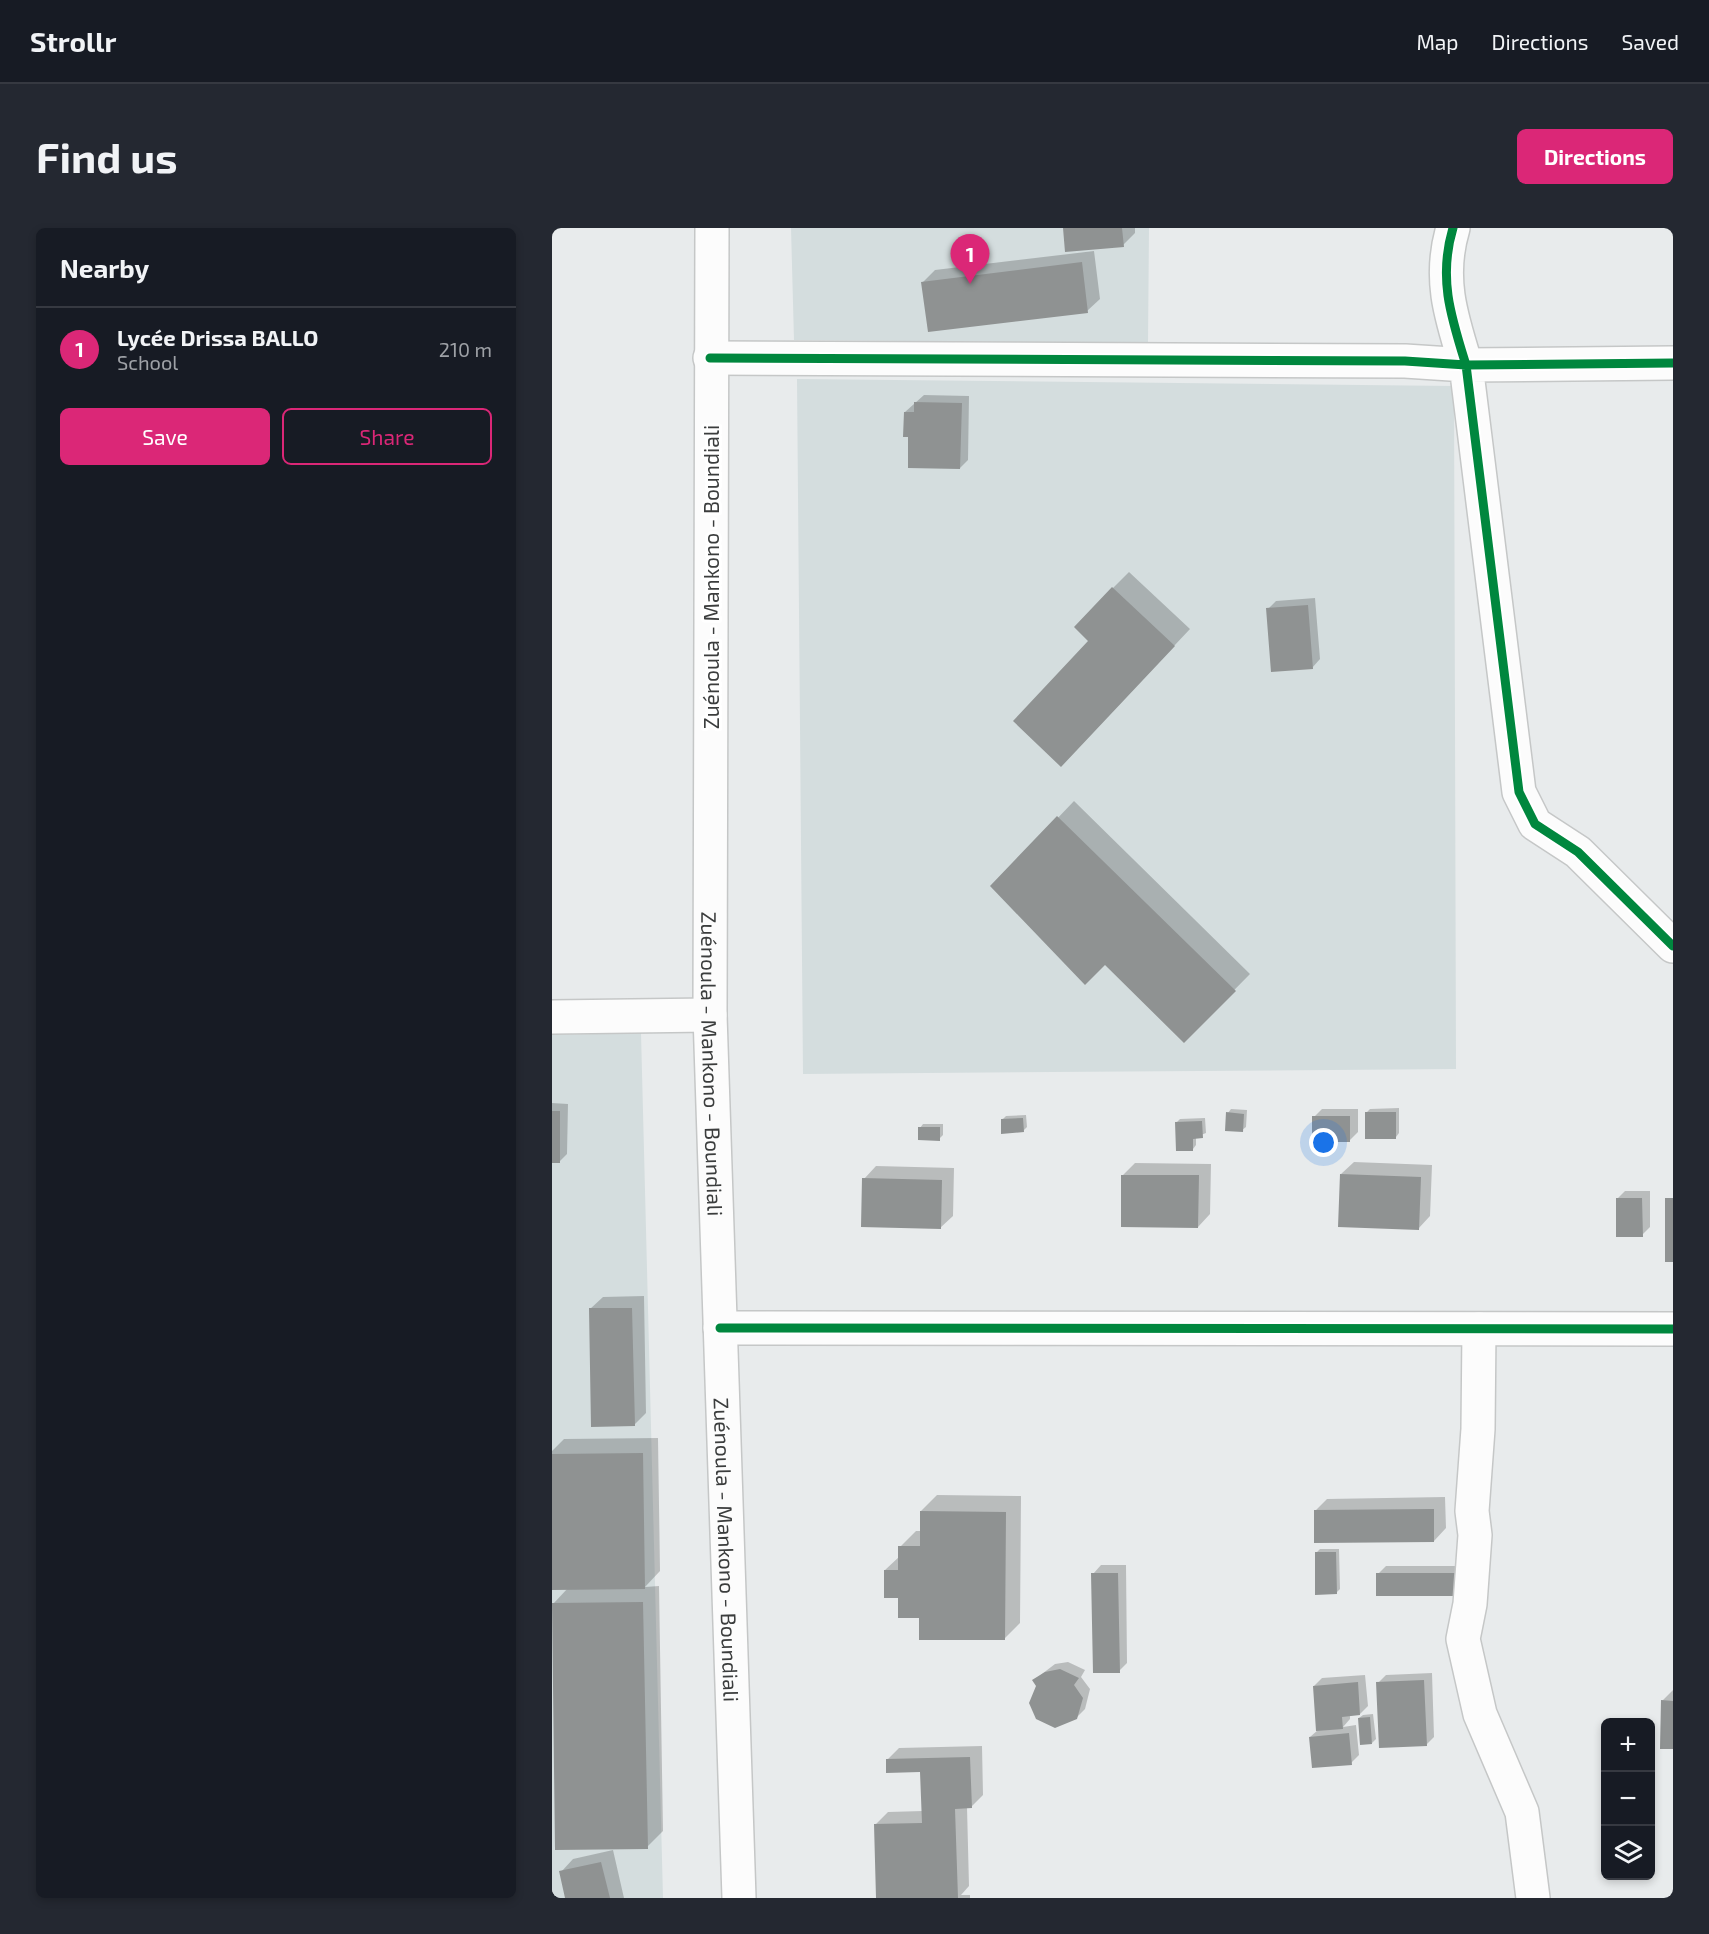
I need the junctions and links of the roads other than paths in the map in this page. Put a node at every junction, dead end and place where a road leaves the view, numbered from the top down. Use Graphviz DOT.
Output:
graph roads {
  1 [pos="712,228"];
  2 [pos="1453,228"];
  3 [pos="710,358"];
  4 [pos="1673,363"];
  5 [pos="1466,365"];
  6 [pos="1673,946"];
  7 [pos="710,1014"];
  8 [pos="552,1017"];
  9 [pos="720,1328"];
  10 [pos="1479,1329"];
  11 [pos="1673,1329"];
  12 [pos="739,1898"];
  13 [pos="1533,1898"];
  1 -- 3 [label="street, Zuénoula - Mankono - Boundiali"];
  2 -- 5 [label="street"];
  3 -- 5 [label="street"];
  3 -- 7 [label="street, Zuénoula - Mankono - Boundiali"];
  4 -- 5 [label="street"];
  5 -- 6 [label="street"];
  7 -- 8 [label="street"];
  7 -- 9 [label="street, Zuénoula - Mankono - Boundiali"];
  9 -- 10 [label="street"];
  9 -- 12 [label="street, Zuénoula - Mankono - Boundiali"];
  10 -- 11 [label="street"];
  10 -- 13 [label="street"];
}
